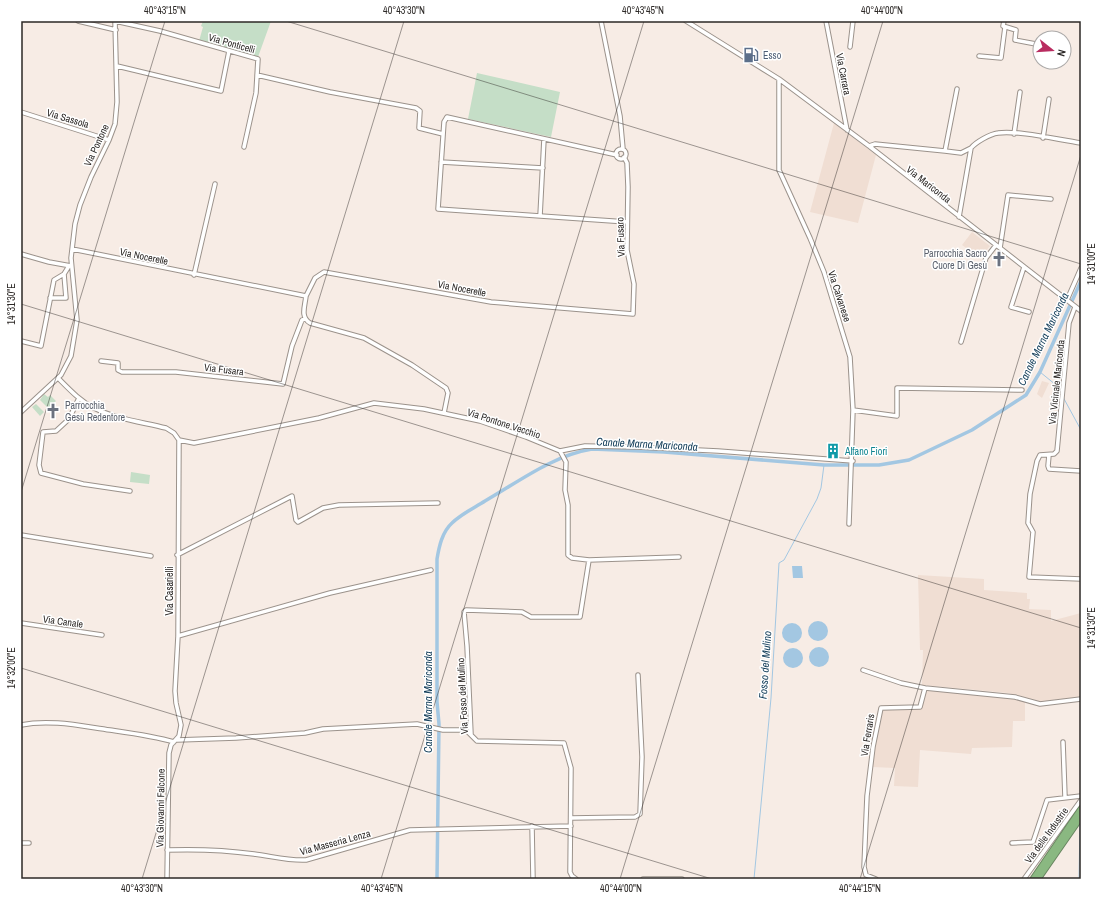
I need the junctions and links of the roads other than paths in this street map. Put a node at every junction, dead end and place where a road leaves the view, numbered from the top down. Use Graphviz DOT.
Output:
graph roads {
  1 [pos="78,21"];
  2 [pos="116,21"];
  3 [pos="601,21"];
  4 [pos="686,21"];
  5 [pos="826,21"];
  6 [pos="853,21"];
  7 [pos="1004,21"];
  8 [pos="1005,27"];
  9 [pos="116,30"];
  10 [pos="1032,43"];
  11 [pos="850,47"];
  12 [pos="229,51"];
  13 [pos="979,56"];
  14 [pos="117,66"];
  15 [pos="257,75"];
  16 [pos="779,79"];
  17 [pos="957,89"];
  18 [pos="1020,92"];
  19 [pos="1049,99"];
  20 [pos="21,112"];
  21 [pos="847,130"];
  22 [pos="443,134"];
  23 [pos="1014,134"];
  24 [pos="1043,138"];
  25 [pos="544,139"];
  26 [pos="109,140"];
  27 [pos="1081,143"];
  28 [pos="869,146"];
  29 [pos="244,147"];
  30 [pos="971,148"];
  31 [pos="624,149"];
  32 [pos="945,151"];
  33 [pos="616,155"];
  34 [pos="624,158"];
  35 [pos="441,162"];
  36 [pos="543,168"];
  37 [pos="215,184"];
  38 [pos="1051,199"];
  39 [pos="540,216"];
  40 [pos="959,217"];
  41 [pos="627,222"];
  42 [pos="998,247"];
  43 [pos="72,250"];
  44 [pos="21,254"];
  45 [pos="70,266"];
  46 [pos="1024,267"];
  47 [pos="1081,268"];
  48 [pos="64,274"];
  49 [pos="194,275"];
  50 [pos="306,296"];
  51 [pos="50,298"];
  52 [pos="1068,301"];
  53 [pos="1074,306"];
  54 [pos="1081,311"];
  55 [pos="1029,312"];
  56 [pos="630,314"];
  57 [pos="305,319"];
  58 [pos="21,341"];
  59 [pos="961,342"];
  60 [pos="101,361"];
  61 [pos="58,378"];
  62 [pos="1022,390"];
  63 [pos="80,398"];
  64 [pos="853,410"];
  65 [pos="21,412"];
  66 [pos="444,413"];
  67 [pos="179,440"];
  68 [pos="561,452"];
  69 [pos="1049,454"];
  70 [pos="852,462"];
  71 [pos="1081,471"];
  72 [pos="130,491"];
  73 [pos="438,503"];
  74 [pos="849,524"];
  75 [pos="21,535"];
  76 [pos="177,555"];
  77 [pos="151,556"];
  78 [pos="679,557"];
  79 [pos="589,560"];
  80 [pos="431,570"];
  81 [pos="1081,579"];
  82 [pos="21,623"];
  83 [pos="102,635"];
  84 [pos="178,636"];
  85 [pos="863,670"];
  86 [pos="638,674"];
  87 [pos="925,688"];
  88 [pos="1081,699"];
  89 [pos="21,725"];
  90 [pos="471,735"];
  91 [pos="175,741"];
  92 [pos="1063,742"];
  93 [pos="1081,796"];
  94 [pos="1065,797"];
  95 [pos="1081,800"];
  96 [pos="1081,808"];
  97 [pos="1081,817"];
  98 [pos="571,818"];
  99 [pos="532,826"];
  100 [pos="571,826"];
  101 [pos="21,843"];
  102 [pos="29,843"];
  103 [pos="1012,843"];
  104 [pos="167,850"];
  105 [pos="167,879"];
  106 [pos="533,879"];
  107 [pos="576,879"];
  108 [pos="643,879"];
  109 [pos="682,879"];
  110 [pos="876,879"];
  111 [pos="1024,879"];
  112 [pos="1033,879"];
  113 [pos="1038,879"];
  1 -- 9 [label="street"];
  2 -- 9 [label="street, Via Pontone"];
  2 -- 12 [label="street, Via Ponticelli"];
  3 -- 31 [label="street, Via Fusaro"];
  4 -- 16 [label="street, Via Mariconda"];
  5 -- 21 [label="street, Via Carrara"];
  6 -- 11 [label="street"];
  7 -- 8 [label="street"];
  8 -- 10 [label="street"];
  8 -- 13 [label="street"];
  9 -- 14 [label="street, Via Pontone"];
  12 -- 14 [label="street"];
  12 -- 15 [label="street, Via Ponticelli"];
  14 -- 26 [label="street, Via Pontone"];
  15 -- 22 [label="street"];
  15 -- 29 [label="street, Via Ponticelli"];
  16 -- 21 [label="street, Via Mariconda"];
  16 -- 64 [label="street, Via Calvanese"];
  17 -- 32 [label="street"];
  18 -- 23 [label="street"];
  19 -- 24 [label="street"];
  20 -- 26 [label="street, Via Sassola"];
  21 -- 28 [label="street, Via Mariconda"];
  22 -- 25 [label="street"];
  22 -- 35 [label="street"];
  23 -- 24 [label="street"];
  23 -- 30 [label="street"];
  24 -- 27 [label="street"];
  25 -- 33 [label="street"];
  25 -- 36 [label="street"];
  26 -- 43 [label="street, Via Pontone"];
  28 -- 32 [label="street"];
  28 -- 40 [label="street, Via Mariconda"];
  30 -- 32 [label="street"];
  30 -- 40 [label="street"];
  31 -- 33 [label="street"];
  31 -- 34 [label="street, Via Fusaro"];
  33 -- 34 [label="street"];
  34 -- 41 [label="street, Via Fusaro"];
  35 -- 36 [label="street"];
  35 -- 39 [label="street"];
  36 -- 39 [label="street"];
  37 -- 49 [label="street"];
  38 -- 42 [label="street"];
  39 -- 41 [label="street"];
  40 -- 42 [label="street, Via Mariconda"];
  41 -- 56 [label="street, Via Fusaro"];
  42 -- 46 [label="street, Via Mariconda"];
  42 -- 59 [label="street"];
  43 -- 45 [label="street, Via Pontone"];
  43 -- 49 [label="street, Via Nocerelle"];
  44 -- 45 [label="street"];
  45 -- 48 [label="street"];
  45 -- 61 [label="street, Via Pontone"];
  46 -- 52 [label="street, Via Mariconda"];
  46 -- 55 [label="street"];
  47 -- 52 [label="street"];
  48 -- 51 [label="street"];
  48 -- 51 [label="street"];
  49 -- 50 [label="street, Via Nocerelle"];
  50 -- 56 [label="street, Via Nocerelle"];
  50 -- 57 [label="street, Via Nocerelle"];
  51 -- 58 [label="street"];
  52 -- 53 [label="street, Via Mariconda"];
  53 -- 54 [label="street, Via Mariconda"];
  53 -- 69 [label="street, Via Vicinale Mariconda"];
  57 -- 60 [label="street, Via Fusara"];
  57 -- 66 [label="street"];
  61 -- 63 [label="street"];
  61 -- 65 [label="street, Via Pontone"];
  62 -- 64 [label="street"];
  63 -- 67 [label="street"];
  63 -- 72 [label="street"];
  64 -- 70 [label="street, Via Calvanese"];
  66 -- 67 [label="street, Via Pontone Vecchio"];
  66 -- 68 [label="street, Via Pontone Vecchio"];
  67 -- 76 [label="street, Via Casarielli"];
  68 -- 70 [label="street"];
  68 -- 79 [label="street"];
  69 -- 71 [label="street"];
  69 -- 81 [label="street"];
  70 -- 74 [label="street, Via Calvanese"];
  73 -- 76 [label="street"];
  75 -- 77 [label="street"];
  76 -- 84 [label="street, Via Casarielli"];
  78 -- 79 [label="street"];
  79 -- 90 [label="street, Via Fosso del Mulino"];
  80 -- 84 [label="street"];
  82 -- 83 [label="street, Via Canale"];
  84 -- 91 [label="street, Via Casarielli"];
  85 -- 87 [label="street"];
  86 -- 98 [label="street"];
  87 -- 88 [label="street"];
  87 -- 110 [label="street, Via Ferraris"];
  89 -- 91 [label="street"];
  90 -- 91 [label="street"];
  90 -- 98 [label="street, Via Fosso del Mulino"];
  91 -- 104 [label="street, Via Giovanni Falcone"];
  92 -- 94 [label="street"];
  93 -- 94 [label="street"];
  94 -- 103 [label="street"];
  95 -- 111 [label="street, Via delle Industrie"];
  96 -- 112 [label="highway"];
  97 -- 113 [label="highway"];
  98 -- 100 [label="street, Via Fosso del Mulino"];
  99 -- 100 [label="street, Via Masseria Lenza"];
  99 -- 104 [label="street, Via Masseria Lenza"];
  99 -- 106 [label="street"];
  100 -- 107 [label="street, Via Fosso del Mulino"];
  101 -- 102 [label="street"];
  104 -- 105 [label="street, Via Giovanni Falcone"];
  108 -- 109 [label="street"];
}
